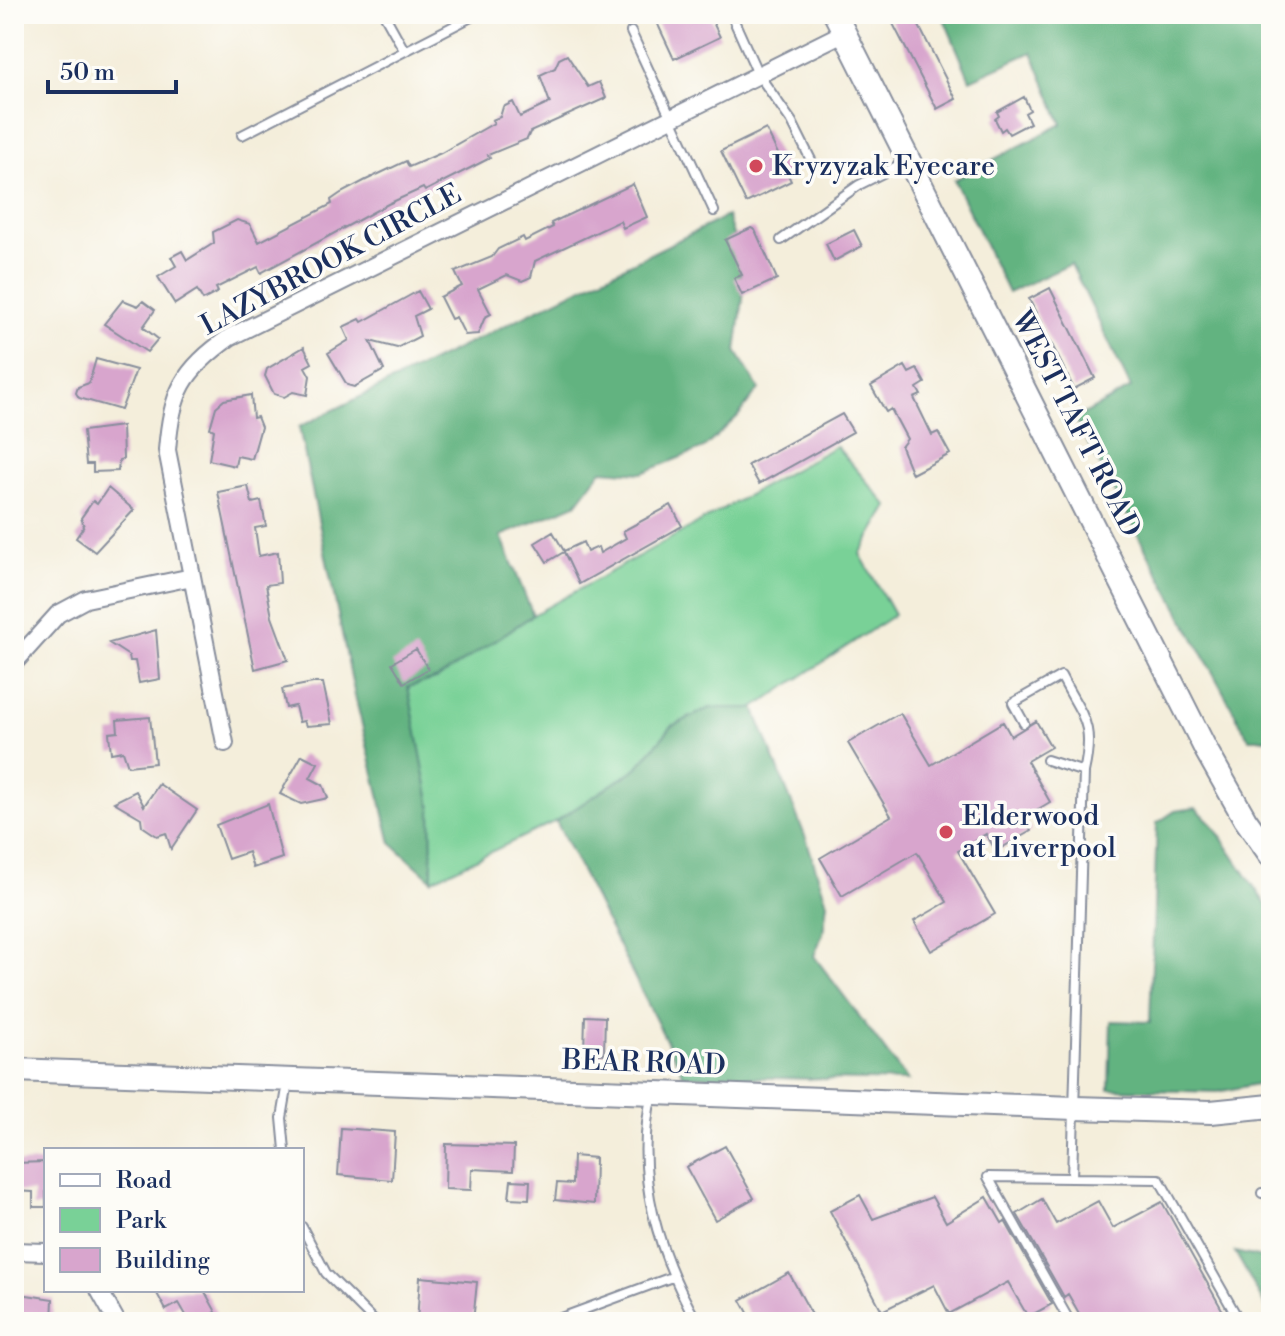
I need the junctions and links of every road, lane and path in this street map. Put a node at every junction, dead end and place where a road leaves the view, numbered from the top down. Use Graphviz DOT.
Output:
graph roads {
  1 [pos="384,14"];
  2 [pos="477,14"];
  3 [pos="731,14"];
  4 [pos="840,23"];
  5 [pos="631,32"];
  6 [pos="404,50"];
  7 [pos="758,74"];
  8 [pos="672,116"];
  9 [pos="242,135"];
  10 [pos="910,159"];
  11 [pos="813,164"];
  12 [pos="714,211"];
  13 [pos="781,240"];
  14 [pos="192,577"];
  15 [pos="14,663"];
  16 [pos="1024,723"];
  17 [pos="225,743"];
  18 [pos="1047,760"];
  19 [pos="1084,772"];
  20 [pos="1266,823"];
  21 [pos="1271,856"];
  22 [pos="14,1070"];
  23 [pos="289,1079"];
  24 [pos="652,1093"];
  25 [pos="1271,1106"];
  26 [pos="1075,1108"];
  27 [pos="285,1148"];
  28 [pos="1072,1178"];
  29 [pos="304,1231"];
  30 [pos="14,1251"];
  31 [pos="44,1252"];
  32 [pos="672,1277"];
  33 [pos="100,1292"];
  34 [pos="117,1322"];
  35 [pos="375,1322"];
  36 [pos="550,1322"];
  37 [pos="697,1322"];
  38 [pos="1070,1322"];
  39 [pos="1240,1322"];
  1 -- 6 [label="lane"];
  2 -- 6 [label="lane"];
  3 -- 7 [label="lane"];
  4 -- 7 [label="street, LAZYBROOK CIRCLE"];
  4 -- 10 [label="street, WEST TAFT ROAD"];
  5 -- 8 [label="lane"];
  6 -- 9 [label="lane"];
  7 -- 8 [label="street, LAZYBROOK CIRCLE"];
  7 -- 11 [label="lane"];
  8 -- 12 [label="lane"];
  8 -- 14 [label="street, LAZYBROOK CIRCLE"];
  10 -- 13 [label="lane"];
  10 -- 20 [label="street, WEST TAFT ROAD"];
  14 -- 15 [label="street"];
  14 -- 17 [label="street, LAZYBROOK CIRCLE"];
  16 -- 19 [label="lane"];
  18 -- 19 [label="lane"];
  19 -- 26 [label="lane"];
  20 -- 21 [label="street, WEST TAFT ROAD"];
  22 -- 23 [label="street, BEAR ROAD"];
  23 -- 24 [label="street, BEAR ROAD"];
  23 -- 27 [label="lane"];
  24 -- 26 [label="street, BEAR ROAD"];
  24 -- 32 [label="lane"];
  25 -- 26 [label="street, BEAR ROAD"];
  26 -- 28 [label="lane"];
  28 -- 38 [label="lane"];
  28 -- 39 [label="lane"];
  29 -- 35 [label="lane"];
  30 -- 31 [label="street"];
  32 -- 36 [label="lane"];
  32 -- 37 [label="lane"];
  33 -- 34 [label="street"];
}
